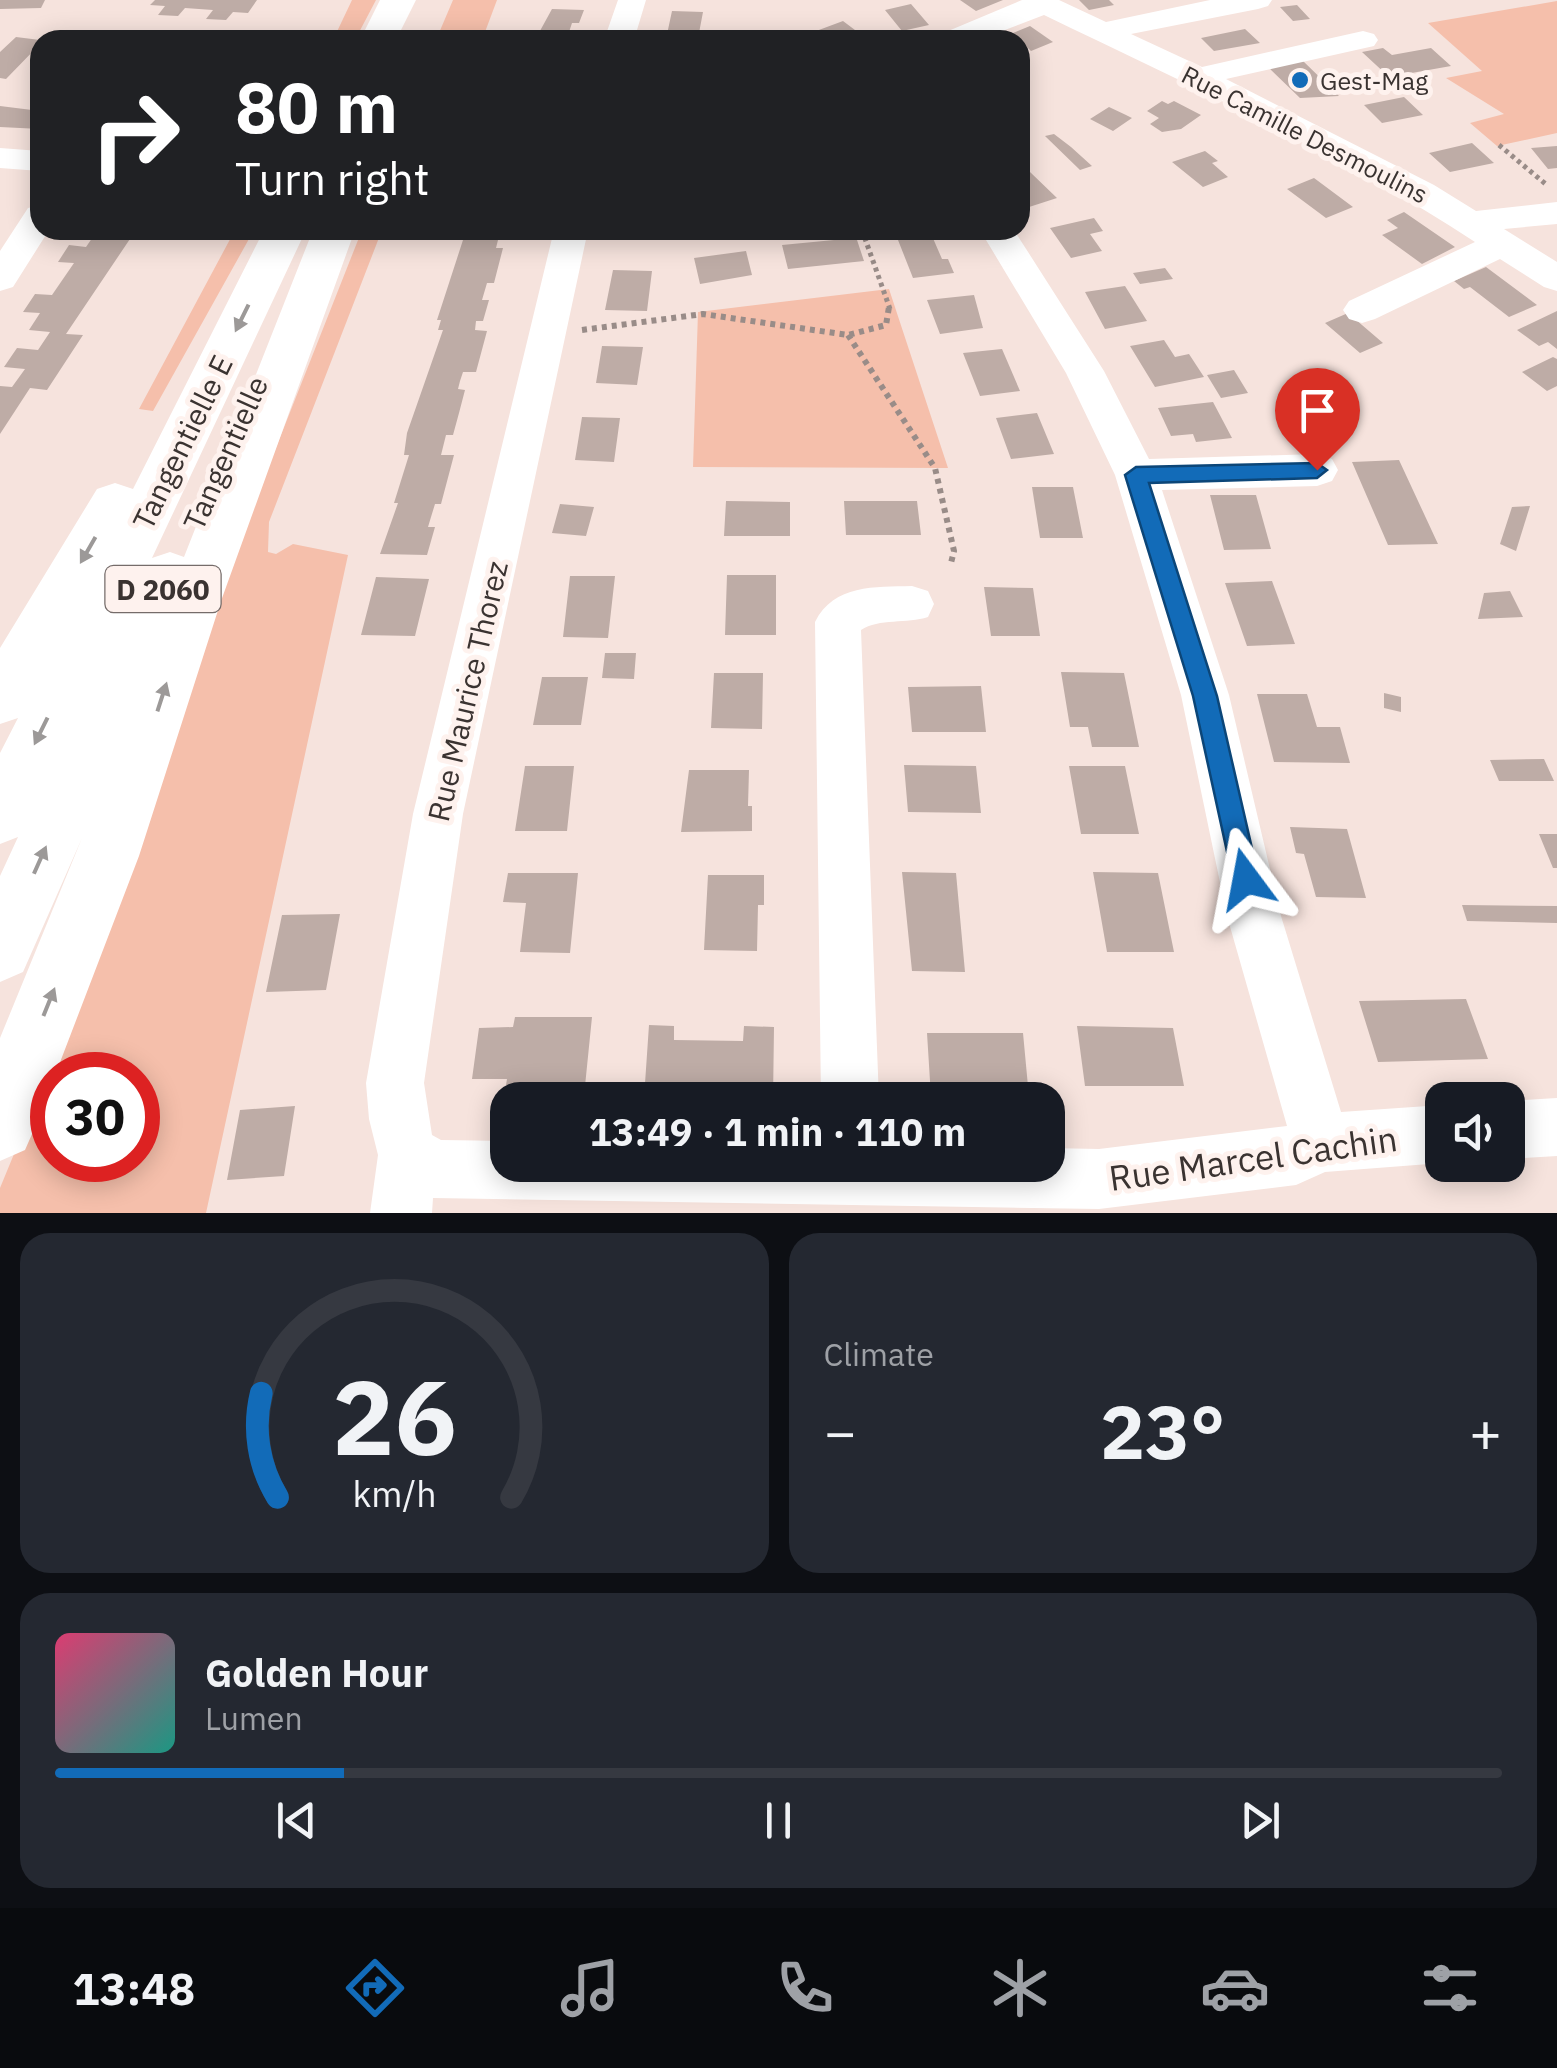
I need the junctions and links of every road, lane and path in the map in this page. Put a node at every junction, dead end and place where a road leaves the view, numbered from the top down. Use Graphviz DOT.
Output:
graph roads {
  1 [pos="398,0"];
  2 [pos="431,0"];
  3 [pos="632,0"];
  4 [pos="1258,0"];
  5 [pos="1040,3"];
  6 [pos="383,30"];
  7 [pos="418,30"];
  8 [pos="622,30"];
  9 [pos="976,30"];
  10 [pos="1101,34"];
  11 [pos="1364,40"];
  12 [pos="1204,81"];
  13 [pos="1499,145"];
  14 [pos="0,158"];
  15 [pos="30,160"];
  16 [pos="1557,193"];
  17 [pos="1557,213"];
  18 [pos="30,232"];
  19 [pos="1488,235"];
  20 [pos="280,240"];
  21 [pos="321,240"];
  22 [pos="330,240"];
  23 [pos="570,240"];
  24 [pos="866,240"];
  25 [pos="1003,240"];
  26 [pos="0,279"];
  27 [pos="1557,280"];
  28 [pos="1362,310"];
  29 [pos="550,330"];
  30 [pos="848,335"];
  31 [pos="190,422"];
  32 [pos="1317,470"];
  33 [pos="1136,475"];
  34 [pos="951,563"];
  35 [pos="912,604"];
  36 [pos="0,700"];
  37 [pos="0,816"];
  38 [pos="0,949"];
  39 [pos="850,1082"];
  40 [pos="0,1125"];
  41 [pos="1557,1127"];
  42 [pos="1525,1129"];
  43 [pos="1425,1135"];
  44 [pos="1321,1142"];
  45 [pos="408,1154"];
  46 [pos="490,1171"];
  47 [pos="1065,1179"];
  48 [pos="401,1213"];
  1 -- 6 [label="main road"];
  2 -- 7 [label="main road"];
  3 -- 8 [label="street"];
  4 -- 10 [label="street"];
  5 -- 9 [label="street, Rue Camille Desmoulins"];
  5 -- 10 [label="street, Rue Camille Desmoulins"];
  10 -- 12 [label="street, Rue Camille Desmoulins"];
  11 -- 12 [label="street"];
  12 -- 19 [label="street, Rue Camille Desmoulins"];
  13 -- 16 [label="path"];
  14 -- 15 [label="street"];
  17 -- 19 [label="street"];
  18 -- 26 [label="street"];
  19 -- 27 [label="street, Rue Camille Desmoulins"];
  19 -- 28 [label="street"];
  20 -- 31 [label="main road, Tangentielle E / D 2060, one-way"];
  38 -- 21 [label="main road, Tangentielle / D 2060, one-way"];
  40 -- 22 [label="main road, one-way"];
  23 -- 29 [label="street, Rue Maurice Thorez"];
  24 -- 30 [label="path"];
  25 -- 33 [label="street"];
  29 -- 30 [label="path"];
  29 -- 45 [label="street, Rue Maurice Thorez"];
  30 -- 34 [label="path"];
  31 -- 36 [label="main road, one-way"];
  31 -- 37 [label="main road, Tangentielle E / D 2060, one-way"];
  32 -- 33 [label="street"];
  33 -- 44 [label="street"];
  35 -- 39 [label="street"];
  41 -- 42 [label="street"];
  43 -- 44 [label="street, Rue Marcel Cachin"];
  44 -- 47 [label="street, Rue Marcel Cachin"];
  45 -- 46 [label="street, Rue Marcel Cachin"];
  45 -- 48 [label="street, Rue Maurice Thorez"];
}
